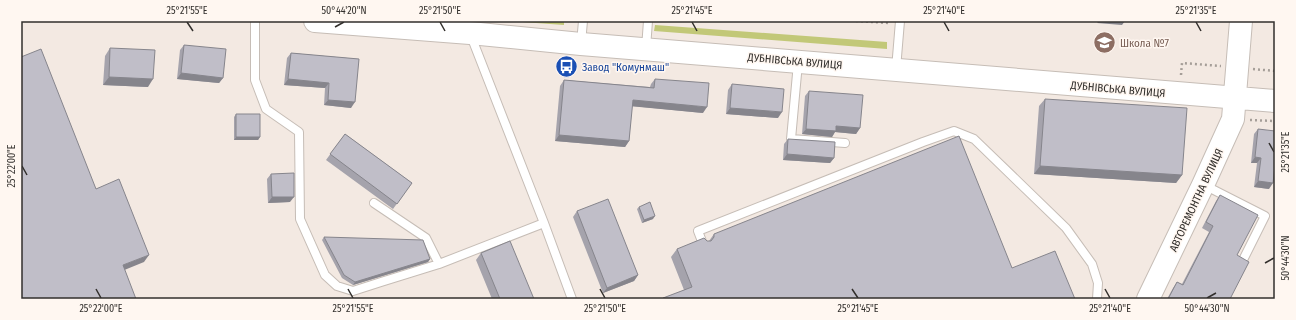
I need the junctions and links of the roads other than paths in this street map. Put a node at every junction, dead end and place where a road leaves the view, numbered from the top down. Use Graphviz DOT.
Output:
graph roads {
  1 [pos="255,21"];
  2 [pos="315,21"];
  3 [pos="582,21"];
  4 [pos="648,21"];
  5 [pos="1241,21"];
  6 [pos="899,23"];
  7 [pos="383,24"];
  8 [pos="470,33"];
  9 [pos="580,44"];
  10 [pos="646,49"];
  11 [pos="798,62"];
  12 [pos="896,70"];
  13 [pos="1275,101"];
  14 [pos="1234,109"];
  15 [pos="845,143"];
  16 [pos="1203,185"];
  17 [pos="374,202"];
  18 [pos="544,223"];
  19 [pos="703,244"];
  20 [pos="1243,260"];
  21 [pos="439,264"];
  22 [pos="572,299"];
  23 [pos="1097,299"];
  24 [pos="1148,299"];
  1 -- 21 [label="lane"];
  2 -- 7 [label="main road, ДУБНІВСЬКА ВУЛИЦЯ"];
  3 -- 9 [label="lane"];
  4 -- 10 [label="lane"];
  5 -- 14 [label="main road, АВТОРЕМОНТНА ВУЛИЦЯ"];
  6 -- 12 [label="lane"];
  7 -- 8 [label="main road, ДУБНІВСЬКА ВУЛИЦЯ"];
  8 -- 9 [label="main road, ДУБНІВСЬКА ВУЛИЦЯ"];
  8 -- 18 [label="lane"];
  9 -- 10 [label="main road, ДУБНІВСЬКА ВУЛИЦЯ"];
  10 -- 11 [label="main road, ДУБНІВСЬКА ВУЛИЦЯ"];
  11 -- 12 [label="main road, ДУБНІВСЬКА ВУЛИЦЯ"];
  11 -- 15 [label="lane"];
  12 -- 14 [label="main road, ДУБНІВСЬКА ВУЛИЦЯ"];
  13 -- 14 [label="main road, ДУБНІВСЬКА ВУЛИЦЯ"];
  14 -- 16 [label="main road, АВТОРЕМОНТНА ВУЛИЦЯ"];
  16 -- 20 [label="lane"];
  16 -- 24 [label="main road, АВТОРЕМОНТНА ВУЛИЦЯ"];
  17 -- 21 [label="lane"];
  18 -- 21 [label="lane"];
  18 -- 22 [label="lane"];
  19 -- 23 [label="lane"];
}
